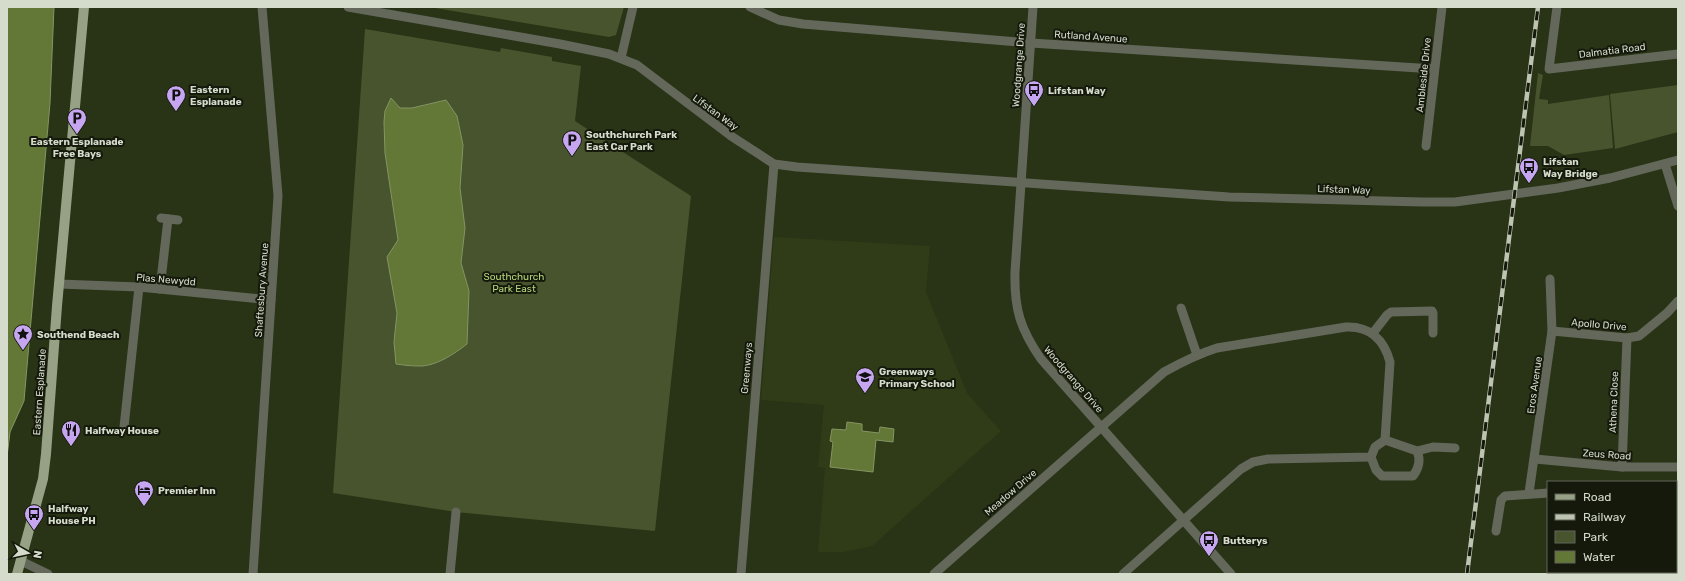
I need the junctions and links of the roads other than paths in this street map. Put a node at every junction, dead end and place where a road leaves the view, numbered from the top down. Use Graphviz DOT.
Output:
graph roads {
  1 [pos="84,7"];
  2 [pos="262,7"];
  3 [pos="348,7"];
  4 [pos="633,7"];
  5 [pos="750,7"];
  6 [pos="1033,7"];
  7 [pos="1442,7"];
  8 [pos="1557,7"];
  9 [pos="1031,43"];
  10 [pos="1678,54"];
  11 [pos="621,58"];
  12 [pos="1434,69"];
  13 [pos="1426,146"];
  14 [pos="1678,160"];
  15 [pos="774,164"];
  16 [pos="1665,164"];
  17 [pos="1022,182"];
  18 [pos="1678,206"];
  19 [pos="178,220"];
  20 [pos="1550,280"];
  21 [pos="59,284"];
  22 [pos="139,287"];
  23 [pos="160,289"];
  24 [pos="271,300"];
  25 [pos="1678,301"];
  26 [pos="1181,308"];
  27 [pos="1552,331"];
  28 [pos="1373,333"];
  29 [pos="1433,333"];
  30 [pos="1627,338"];
  31 [pos="1197,354"];
  32 [pos="124,427"];
  33 [pos="1101,427"];
  34 [pos="1385,440"];
  35 [pos="1455,448"];
  36 [pos="1417,451"];
  37 [pos="1371,457"];
  38 [pos="1535,459"];
  39 [pos="1678,466"];
  40 [pos="1622,467"];
  41 [pos="1529,493"];
  42 [pos="1547,493"];
  43 [pos="456,512"];
  44 [pos="1184,521"];
  45 [pos="1496,531"];
  46 [pos="21,561"];
  47 [pos="17,574"];
  48 [pos="48,574"];
  49 [pos="253,574"];
  50 [pos="450,574"];
  51 [pos="741,574"];
  52 [pos="934,574"];
  53 [pos="1123,574"];
  54 [pos="1231,574"];
  1 -- 21 [label="main road, Eastern Esplanade"];
  2 -- 24 [label="street, Shaftesbury Avenue"];
  3 -- 11 [label="street, Lifstan Way"];
  4 -- 11 [label="street"];
  5 -- 9 [label="street, Rutland Avenue"];
  6 -- 9 [label="street, Woodgrange Drive"];
  7 -- 12 [label="street, Ambleside Drive"];
  8 -- 10 [label="street, Dalmatia Road"];
  9 -- 12 [label="street, Rutland Avenue"];
  9 -- 17 [label="street, Woodgrange Drive"];
  11 -- 15 [label="street, Lifstan Way"];
  12 -- 13 [label="street, Ambleside Drive"];
  14 -- 16 [label="street, Lifstan Way"];
  15 -- 17 [label="street, Lifstan Way"];
  15 -- 51 [label="street, Greenways"];
  16 -- 17 [label="street, Lifstan Way"];
  16 -- 18 [label="street"];
  17 -- 33 [label="street, Woodgrange Drive"];
  19 -- 23 [label="street"];
  20 -- 27 [label="street, Eros Avenue"];
  21 -- 22 [label="street, Plas Newydd"];
  21 -- 46 [label="main road, Eastern Esplanade"];
  22 -- 23 [label="street, Plas Newydd"];
  22 -- 32 [label="street"];
  23 -- 24 [label="street, Plas Newydd"];
  24 -- 49 [label="street, Shaftesbury Avenue"];
  25 -- 30 [label="street, Apollo Drive"];
  26 -- 31 [label="street"];
  27 -- 30 [label="street, Apollo Drive"];
  27 -- 38 [label="street, Eros Avenue"];
  28 -- 29 [label="street"];
  28 -- 31 [label="street"];
  28 -- 34 [label="street"];
  30 -- 40 [label="street, Athena Close"];
  31 -- 33 [label="street"];
  33 -- 44 [label="street, Woodgrange Drive"];
  33 -- 52 [label="street, Meadow Drive"];
  34 -- 36 [label="street"];
  34 -- 37 [label="street"];
  35 -- 36 [label="street"];
  36 -- 37 [label="street"];
  37 -- 44 [label="street"];
  38 -- 40 [label="street, Zeus Road"];
  38 -- 41 [label="street, Eros Avenue"];
  39 -- 40 [label="street, Zeus Road"];
  41 -- 42 [label="street"];
  41 -- 45 [label="street"];
  43 -- 50 [label="street"];
  44 -- 53 [label="street"];
  44 -- 54 [label="street, Woodgrange Drive"];
  46 -- 47 [label="main road, Eastern Esplanade"];
  46 -- 48 [label="street"];
}
